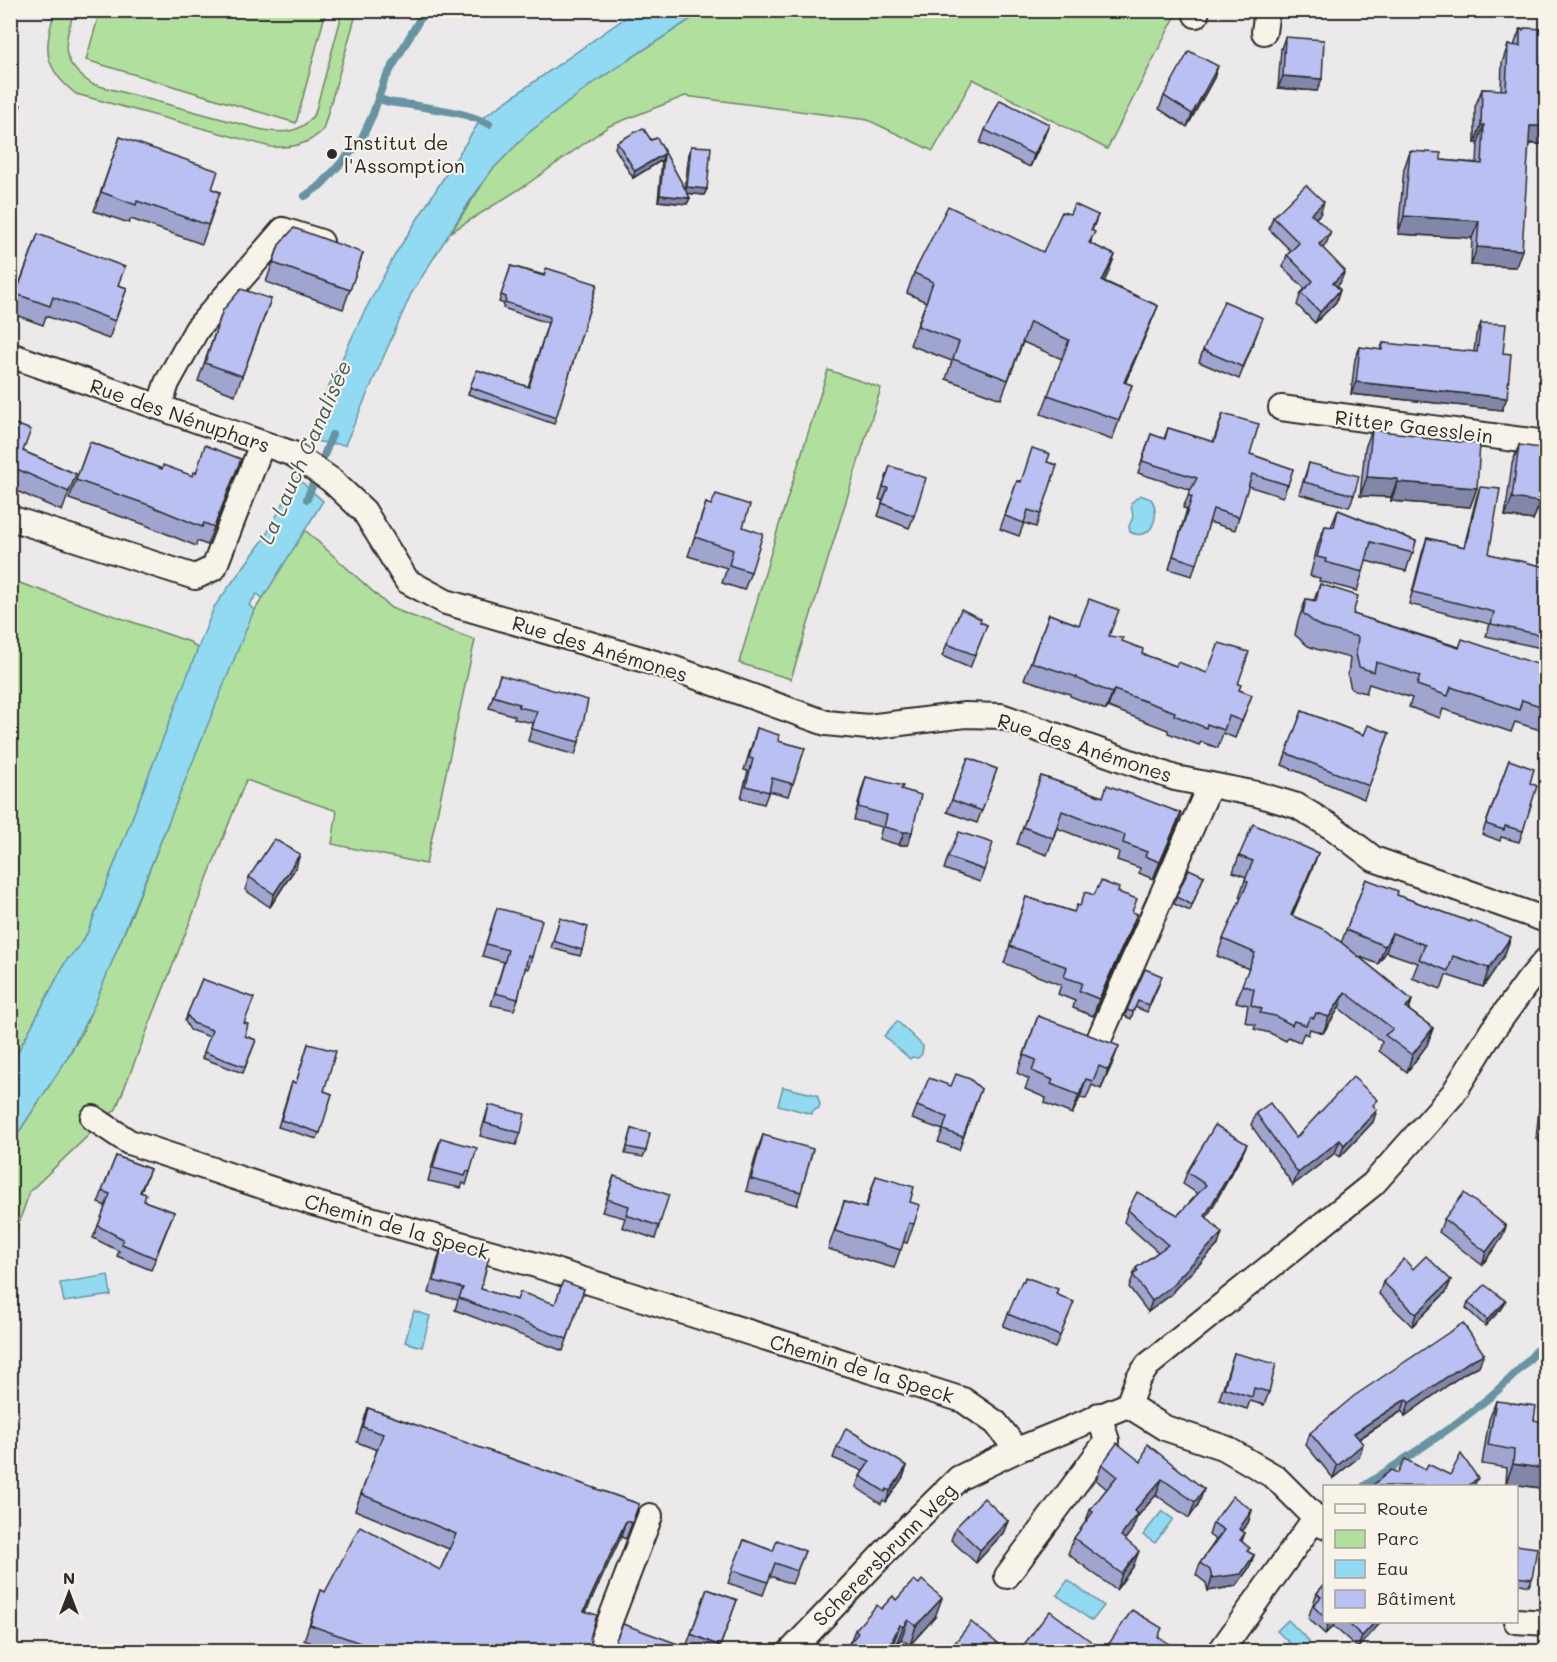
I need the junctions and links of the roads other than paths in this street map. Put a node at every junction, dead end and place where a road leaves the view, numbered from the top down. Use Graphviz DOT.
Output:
graph roads {
  1 [pos="343,249"];
  2 [pos="10,355"];
  3 [pos="159,407"];
  4 [pos="1281,408"];
  5 [pos="1546,443"];
  6 [pos="262,444"];
  7 [pos="336,485"];
  8 [pos="10,518"];
  9 [pos="1210,785"];
  10 [pos="1546,920"];
  11 [pos="1546,960"];
  12 [pos="1097,1044"];
  13 [pos="93,1118"];
  14 [pos="1128,1405"];
  15 [pos="1099,1415"];
  16 [pos="1017,1450"];
  17 [pos="650,1516"];
  18 [pos="1320,1521"];
  19 [pos="1007,1576"];
  20 [pos="1518,1621"];
  21 [pos="1546,1623"];
  22 [pos="598,1652"];
  23 [pos="790,1652"];
  24 [pos="1220,1652"];
  1 -- 3 [label="street"];
  2 -- 3 [label="street, Rue des Nénuphars"];
  3 -- 6 [label="street, Rue des Nénuphars"];
  4 -- 5 [label="street, Ritter Gaesslein"];
  6 -- 7 [label="street, Rue des Nénuphars"];
  6 -- 8 [label="street"];
  7 -- 9 [label="street, Rue des Anémones"];
  9 -- 10 [label="street, Rue des Anémones"];
  9 -- 12 [label="street"];
  11 -- 14 [label="street"];
  13 -- 16 [label="street, Chemin de la Speck"];
  14 -- 15 [label="street"];
  14 -- 18 [label="street"];
  15 -- 16 [label="street"];
  15 -- 19 [label="street"];
  16 -- 23 [label="street, Scherersbrunn Weg"];
  17 -- 22 [label="street"];
  18 -- 24 [label="street"];
  20 -- 21 [label="street"];
}
